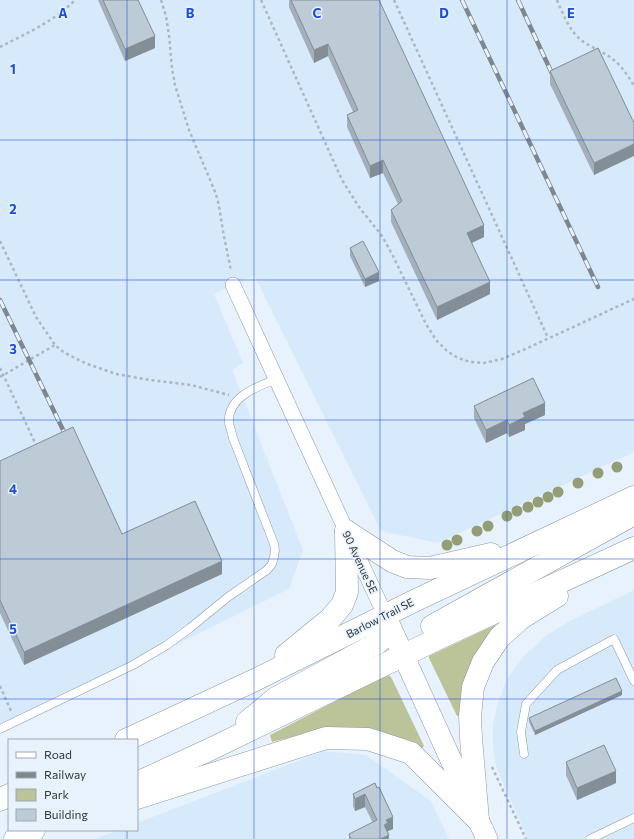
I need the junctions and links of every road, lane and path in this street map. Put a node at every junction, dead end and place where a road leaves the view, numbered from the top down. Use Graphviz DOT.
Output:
graph roads {
  1 [pos="75,0"];
  2 [pos="161,0"];
  3 [pos="261,0"];
  4 [pos="394,0"];
  5 [pos="557,0"];
  6 [pos="0,47"];
  7 [pos="634,86"];
  8 [pos="0,241"];
  9 [pos="233,285"];
  10 [pos="634,299"];
  11 [pos="548,338"];
  12 [pos="55,345"];
  13 [pos="0,368"];
  14 [pos="4,375"];
  15 [pos="0,377"];
  16 [pos="276,379"];
  17 [pos="240,398"];
  18 [pos="37,448"];
  19 [pos="634,497"];
  20 [pos="634,514"];
  21 [pos="346,531"];
  22 [pos="559,532"];
  23 [pos="634,548"];
  24 [pos="634,552"];
  25 [pos="385,615"];
  26 [pos="403,655"];
  27 [pos="255,680"];
  28 [pos="634,681"];
  29 [pos="0,686"];
  30 [pos="16,721"];
  31 [pos="0,729"];
  32 [pos="128,739"];
  33 [pos="213,748"];
  34 [pos="524,754"];
  35 [pos="491,764"];
  36 [pos="138,783"];
  37 [pos="138,798"];
  38 [pos="634,818"];
  39 [pos="483,829"];
  40 [pos="526,839"];
  41 [pos="590,839"];
  1 -- 6 [label="path"];
  2 -- 9 [label="path"];
  3 -- 11 [label="path"];
  4 -- 11 [label="path"];
  5 -- 7 [label="path"];
  8 -- 12 [label="path"];
  9 -- 16 [label="street, 90 Avenue SE"];
  10 -- 11 [label="path"];
  12 -- 14 [label="path"];
  12 -- 17 [label="path"];
  13 -- 14 [label="path"];
  14 -- 15 [label="path"];
  14 -- 18 [label="path"];
  16 -- 17 [label="lane"];
  16 -- 21 [label="street, 90 Avenue SE"];
  17 -- 30 [label="lane"];
  19 -- 22 [label="main road, Barlow Trail SE"];
  20 -- 26 [label="main road"];
  21 -- 22 [label="main road"];
  21 -- 25 [label="street, 90 Avenue SE"];
  21 -- 27 [label="main road"];
  22 -- 25 [label="main road, Barlow Trail SE"];
  23 -- 26 [label="main road"];
  24 -- 39 [label="main road"];
  25 -- 26 [label="street, 90 Avenue SE"];
  25 -- 27 [label="main road, Barlow Trail SE"];
  25 -- 33 [label="main road"];
  26 -- 33 [label="main road"];
  26 -- 39 [label="street, 90 Avenue SE"];
  27 -- 32 [label="main road, Barlow Trail SE"];
  28 -- 34 [label="lane"];
  29 -- 30 [label="path"];
  30 -- 31 [label="lane"];
  33 -- 36 [label="main road"];
  35 -- 40 [label="path"];
  37 -- 39 [label="main road"];
  38 -- 41 [label="lane"];
}
